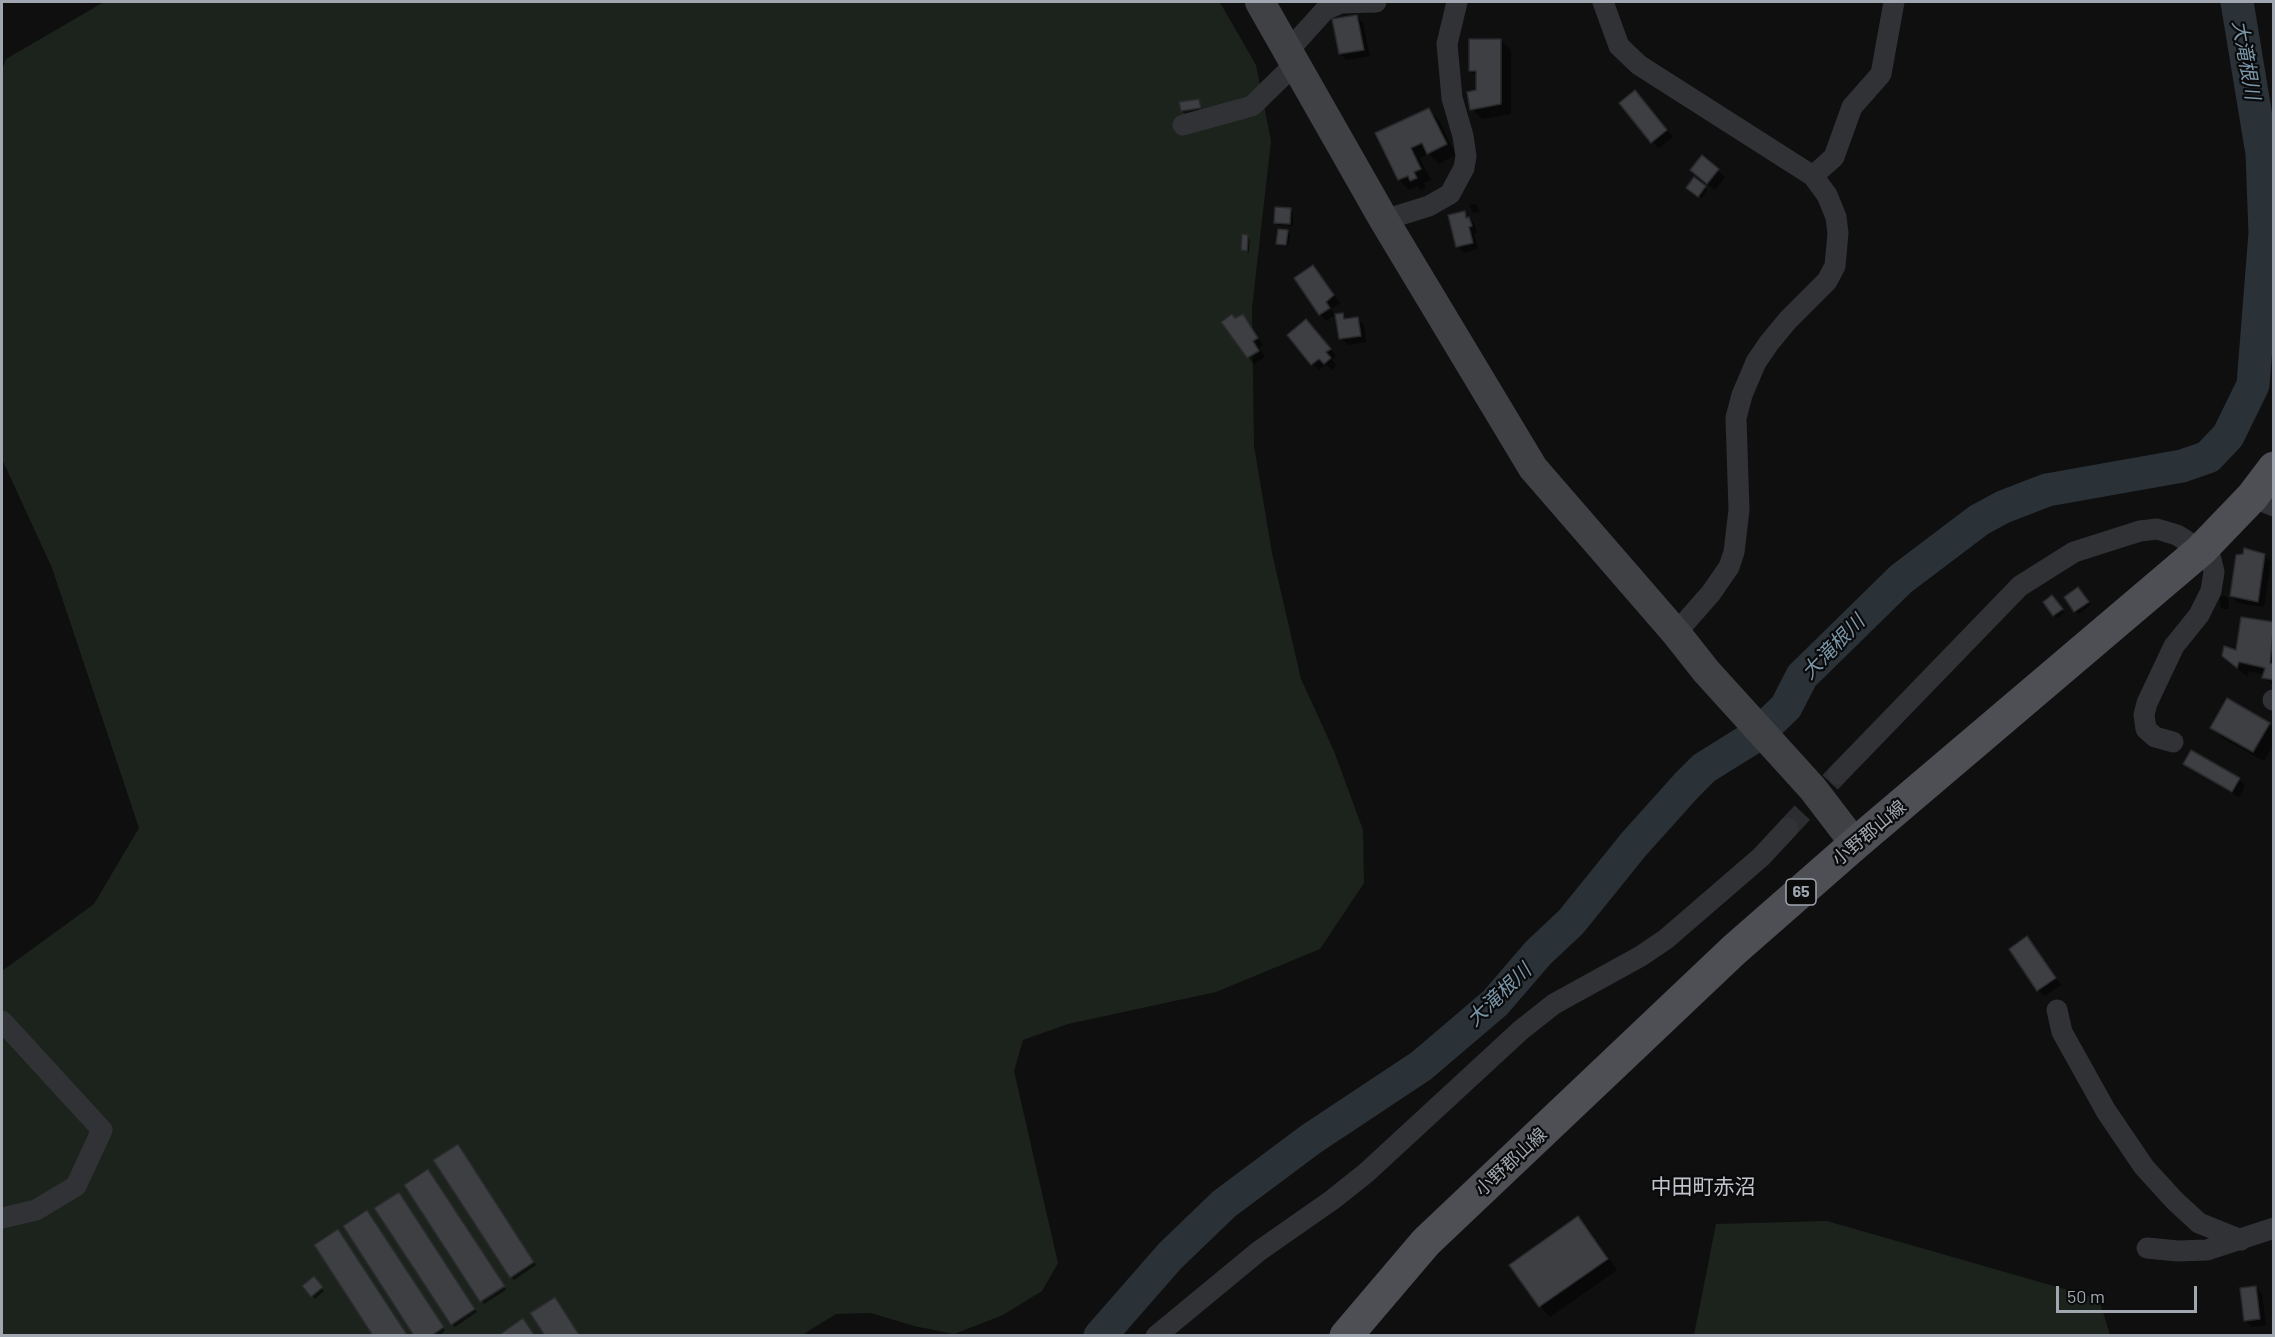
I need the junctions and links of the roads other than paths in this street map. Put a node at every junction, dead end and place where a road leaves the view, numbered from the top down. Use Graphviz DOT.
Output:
graph roads {
  1 [pos="1260,2"];
  2 [pos="1376,2"];
  3 [pos="1457,2"];
  4 [pos="1603,2"];
  5 [pos="1894,2"];
  6 [pos="1292,57"];
  7 [pos="1183,125"];
  8 [pos="1813,176"];
  9 [pos="1384,219"];
  10 [pos="2274,468"];
  11 [pos="2263,502"];
  12 [pos="2201,550"];
  13 [pos="1676,633"];
  14 [pos="2173,742"];
  15 [pos="1838,774"];
  16 [pos="1788,828"];
  17 [pos="1855,844"];
  18 [pos="2057,1010"];
  19 [pos="2,1021"];
  20 [pos="2,1218"];
  21 [pos="2274,1228"];
  22 [pos="2241,1240"];
  23 [pos="2147,1248"];
  24 [pos="1156,1335"];
  25 [pos="1346,1335"];
  1 -- 6 [label="street"];
  2 -- 6 [label="street"];
  3 -- 9 [label="street"];
  4 -- 8 [label="street"];
  5 -- 8 [label="street"];
  6 -- 7 [label="street"];
  6 -- 9 [label="street"];
  8 -- 13 [label="street"];
  9 -- 13 [label="street"];
  10 -- 11 [label="main road, 小野郡山線 / 65"];
  11 -- 12 [label="main road, 小野郡山線 / 65"];
  12 -- 14 [label="street"];
  12 -- 15 [label="street"];
  12 -- 17 [label="main road, 小野郡山線 / 65"];
  13 -- 17 [label="street"];
  16 -- 24 [label="street"];
  17 -- 25 [label="main road, 小野郡山線 / 65"];
  18 -- 22 [label="street"];
  19 -- 20 [label="street"];
  21 -- 22 [label="street"];
  22 -- 23 [label="street"];
}
